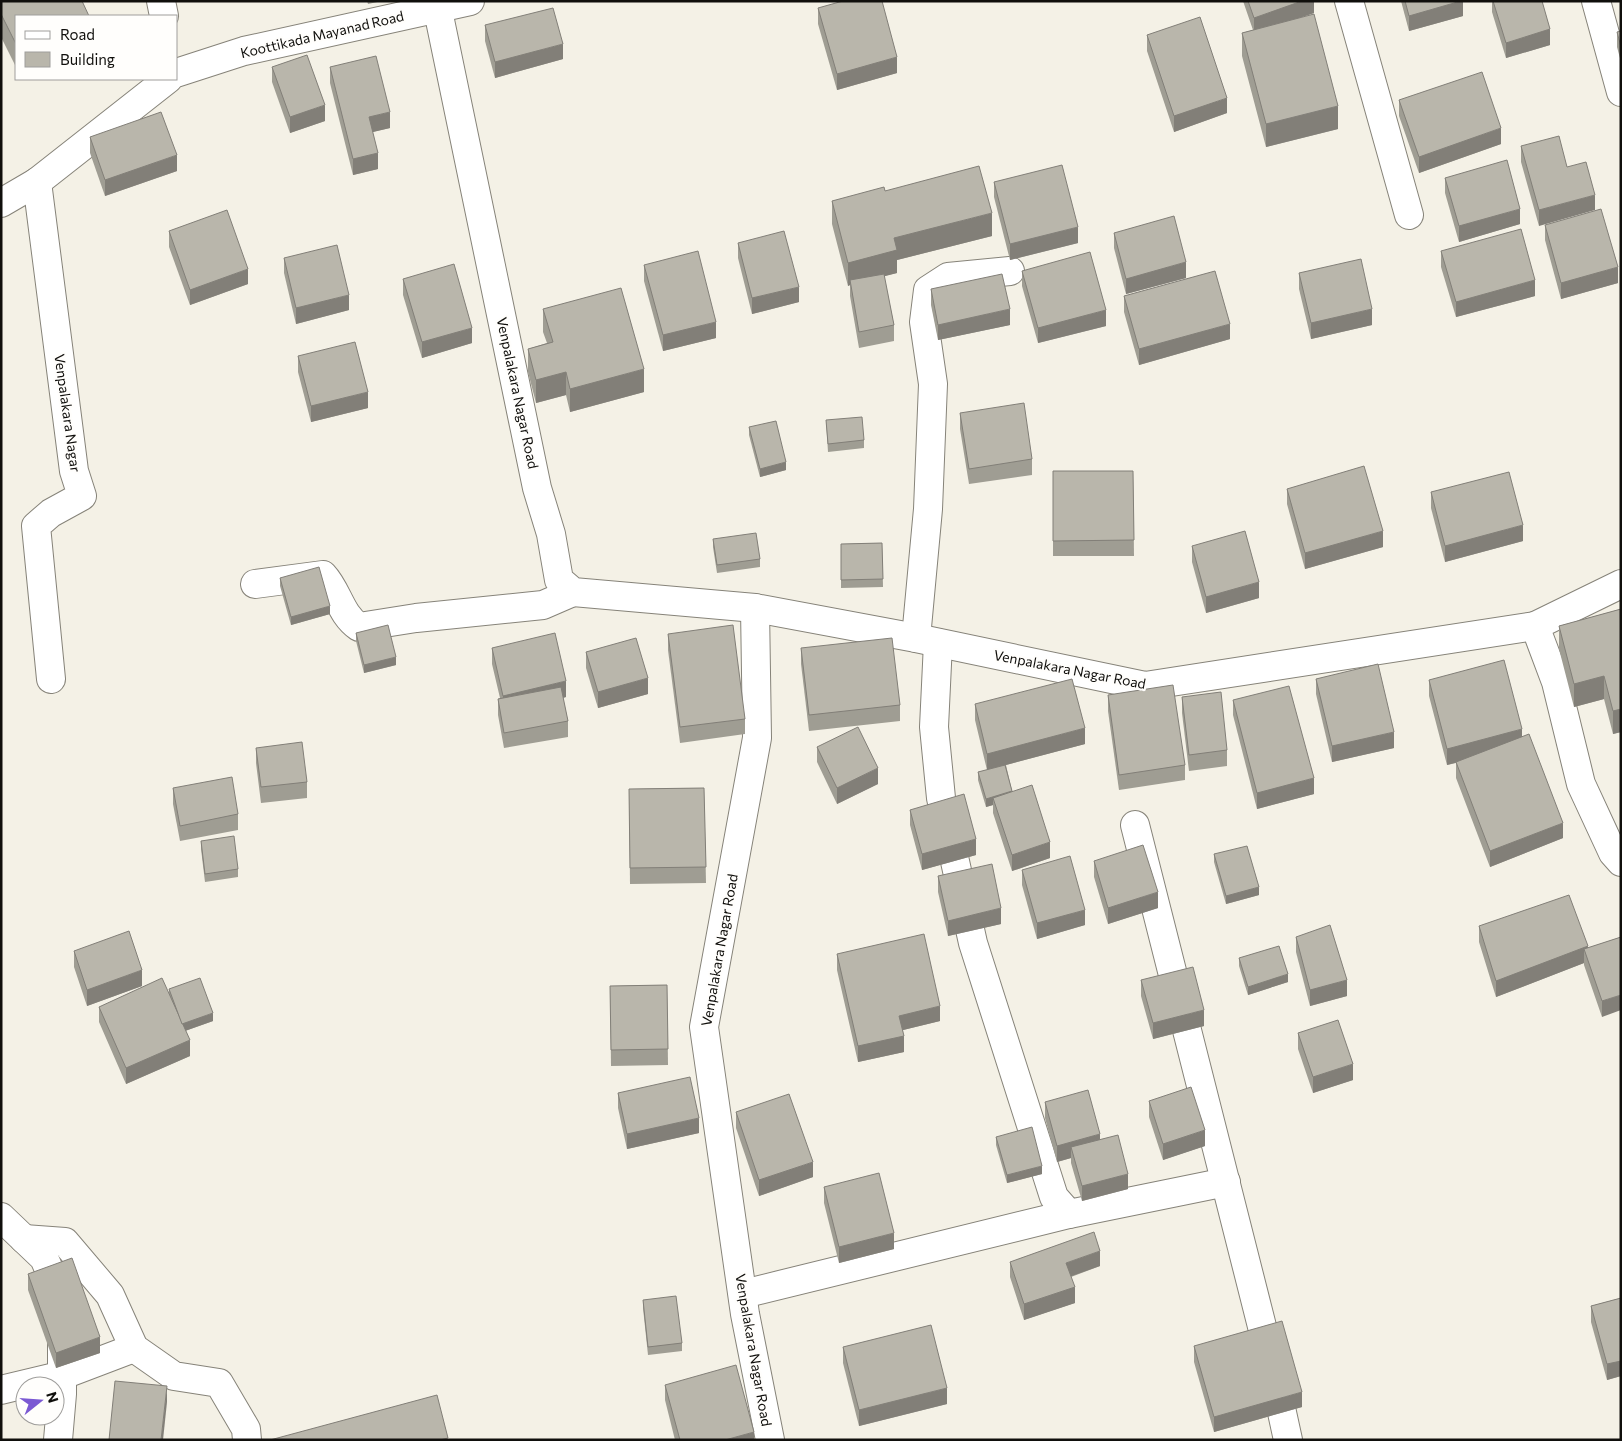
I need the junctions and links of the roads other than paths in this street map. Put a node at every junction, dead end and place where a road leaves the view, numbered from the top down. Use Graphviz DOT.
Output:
graph roads {
  1 [pos="161,1"];
  2 [pos="470,1"];
  3 [pos="1349,1"];
  4 [pos="1596,1"];
  5 [pos="437,4"];
  6 [pos="164,15"];
  7 [pos="178,72"];
  8 [pos="167,80"];
  9 [pos="1621,92"];
  10 [pos="37,182"];
  11 [pos="1,202"];
  12 [pos="1410,215"];
  13 [pos="1010,271"];
  14 [pos="255,584"];
  15 [pos="1621,584"];
  16 [pos="573,592"];
  17 [pos="755,608"];
  18 [pos="1535,626"];
  19 [pos="927,640"];
  20 [pos="51,679"];
  21 [pos="1135,824"];
  22 [pos="1621,862"];
  23 [pos="1226,1182"];
  24 [pos="1069,1214"];
  25 [pos="1,1217"];
  26 [pos="24,1240"];
  27 [pos="743,1294"];
  28 [pos="134,1348"];
  29 [pos="62,1375"];
  30 [pos="1,1390"];
  31 [pos="58,1440"];
  32 [pos="247,1440"];
  33 [pos="770,1440"];
  34 [pos="1288,1440"];
  1 -- 6 [label="street"];
  2 -- 5 [label="street, Koottikada Mayanad Road"];
  3 -- 12 [label="street"];
  4 -- 9 [label="street"];
  5 -- 7 [label="street, Koottikada Mayanad Road"];
  5 -- 16 [label="street, Venpalakara Nagar Road"];
  8 -- 10 [label="street"];
  10 -- 11 [label="street"];
  10 -- 20 [label="street, Venpalakara Nagar"];
  13 -- 19 [label="street"];
  14 -- 16 [label="street"];
  15 -- 18 [label="street, Venpalakara Nagar Road"];
  16 -- 17 [label="street, Venpalakara Nagar Road"];
  17 -- 19 [label="street, Venpalakara Nagar Road"];
  17 -- 27 [label="street, Venpalakara Nagar Road"];
  18 -- 19 [label="street, Venpalakara Nagar Road"];
  18 -- 22 [label="street"];
  19 -- 24 [label="street"];
  21 -- 23 [label="street"];
  23 -- 24 [label="street"];
  23 -- 34 [label="street"];
  24 -- 27 [label="street"];
  25 -- 26 [label="street"];
  26 -- 28 [label="street"];
  26 -- 29 [label="street"];
  27 -- 33 [label="street, Venpalakara Nagar Road"];
  28 -- 29 [label="street"];
  28 -- 32 [label="street"];
  29 -- 30 [label="street"];
  29 -- 31 [label="street"];
}
